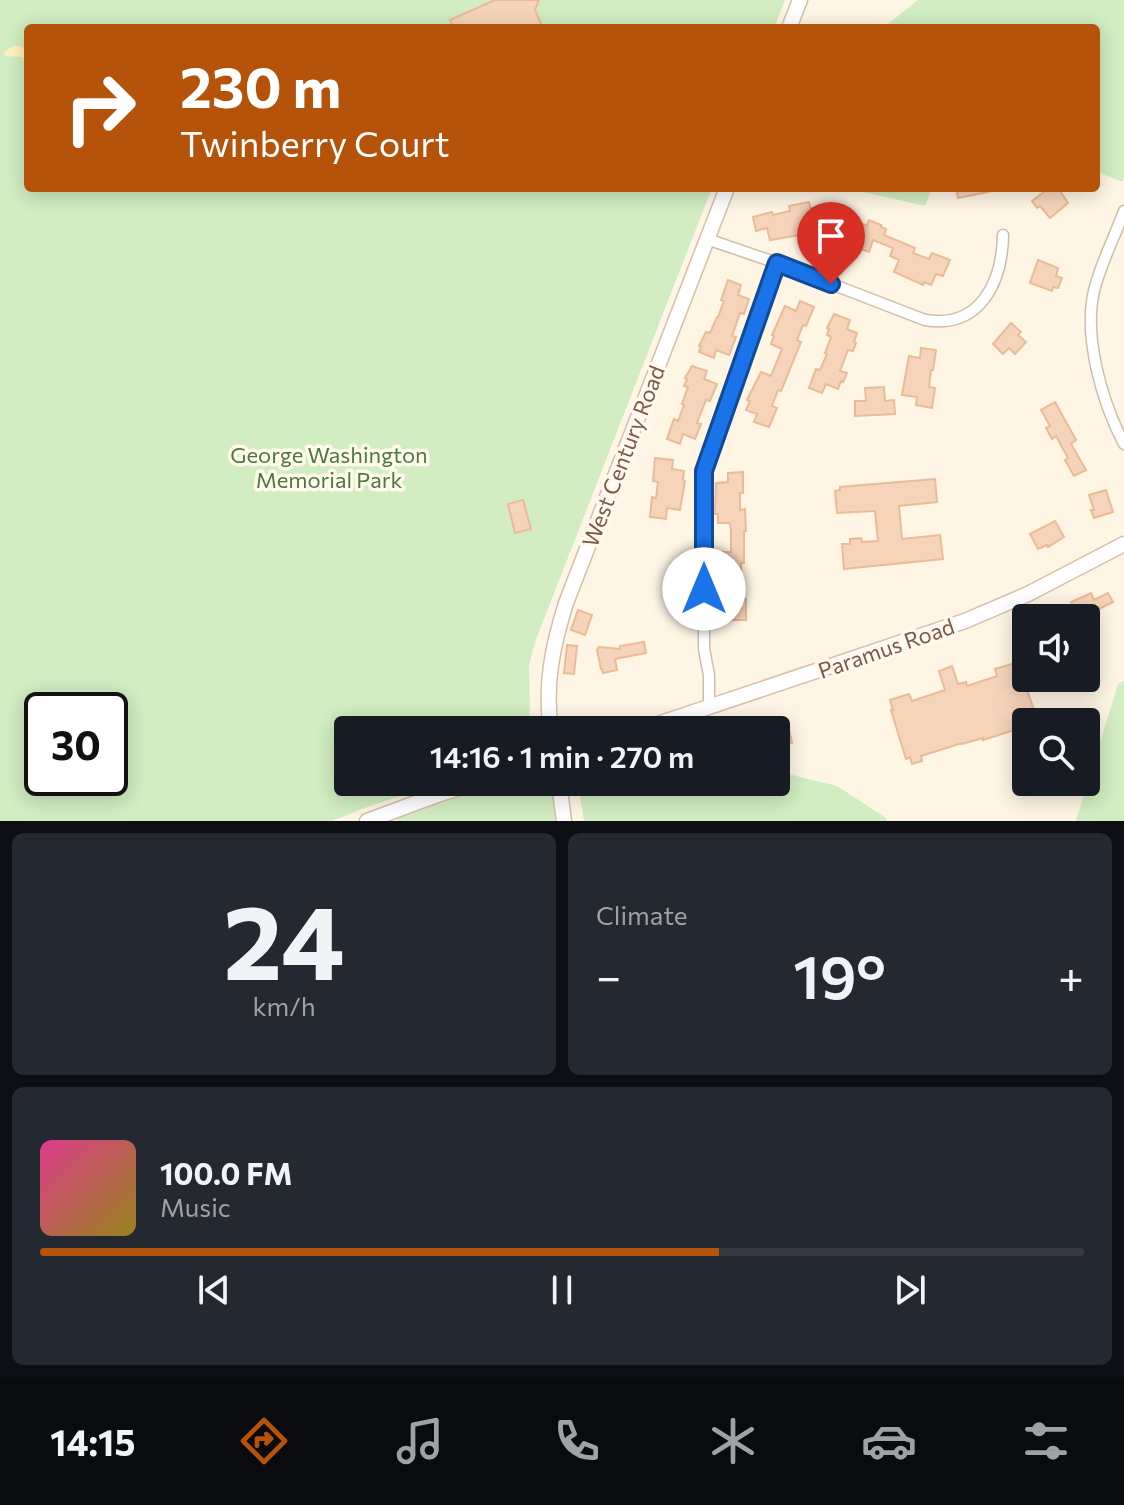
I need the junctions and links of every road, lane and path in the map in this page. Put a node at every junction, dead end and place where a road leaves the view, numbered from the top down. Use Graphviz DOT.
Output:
graph roads {
  1 [pos="800,0"];
  2 [pos="791,24"];
  3 [pos="725,192"];
  4 [pos="1124,211"];
  5 [pos="1003,235"];
  6 [pos="707,239"];
  7 [pos="777,263"];
  8 [pos="1124,444"];
  9 [pos="1124,544"];
  10 [pos="709,707"];
  11 [pos="549,716"];
  12 [pos="682,716"];
  13 [pos="434,796"];
  14 [pos="561,796"];
  15 [pos="367,821"];
  16 [pos="564,821"];
  1 -- 2 [label="main road"];
  3 -- 6 [label="main road, West Century Road"];
  4 -- 8 [label="street"];
  5 -- 7 [label="street"];
  6 -- 7 [label="street"];
  6 -- 11 [label="main road, West Century Road"];
  7 -- 10 [label="street"];
  9 -- 10 [label="main road, Paramus Road"];
  10 -- 12 [label="main road, Paramus Road"];
  13 -- 15 [label="main road"];
  14 -- 16 [label="main road"];
}
